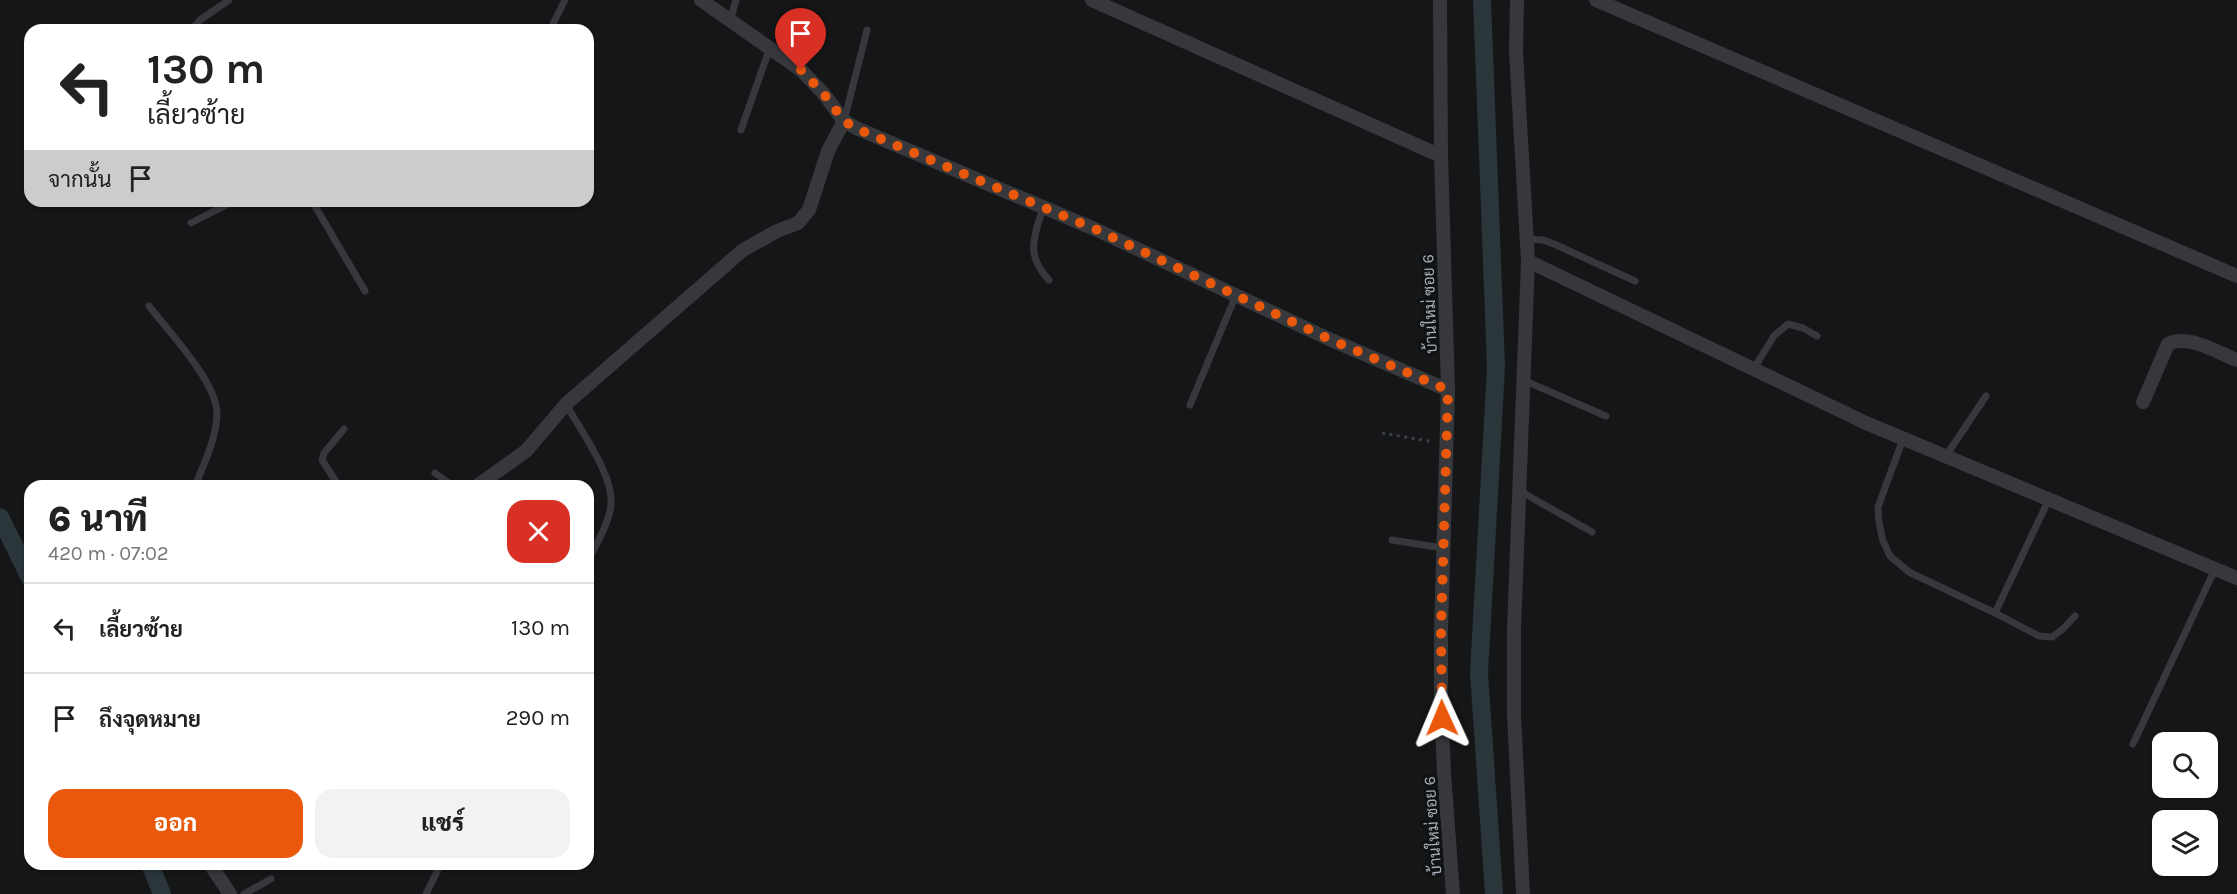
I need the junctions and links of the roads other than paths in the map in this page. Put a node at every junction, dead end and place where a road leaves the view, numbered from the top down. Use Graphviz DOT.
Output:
graph roads {
  1 [pos="229,0"];
  2 [pos="566,0"];
  3 [pos="701,0"];
  4 [pos="736,0"];
  5 [pos="1092,0"];
  6 [pos="1440,0"];
  7 [pos="1517,0"];
  8 [pos="1596,0"];
  9 [pos="794,17"];
  10 [pos="730,21"];
  11 [pos="197,24"];
  12 [pos="553,24"];
  13 [pos="867,30"];
  14 [pos="769,50"];
  15 [pos="801,70"];
  16 [pos="844,121"];
  17 [pos="741,130"];
  18 [pos="1441,156"];
  19 [pos="222,207"];
  20 [pos="316,207"];
  21 [pos="1043,208"];
  22 [pos="191,223"];
  23 [pos="1526,239"];
  24 [pos="1528,261"];
  25 [pos="2237,276"];
  26 [pos="1049,280"];
  27 [pos="1635,281"];
  28 [pos="365,291"];
  29 [pos="1236,295"];
  30 [pos="149,306"];
  31 [pos="1817,336"];
  32 [pos="2237,360"];
  33 [pos="1753,370"];
  34 [pos="1524,380"];
  35 [pos="1448,390"];
  36 [pos="1986,396"];
  37 [pos="2143,402"];
  38 [pos="566,404"];
  39 [pos="1190,405"];
  40 [pos="1605,416"];
  41 [pos="344,429"];
  42 [pos="1903,439"];
  43 [pos="1946,456"];
  44 [pos="435,473"];
  45 [pos="197,480"];
  46 [pos="335,480"];
  47 [pos="445,480"];
  48 [pos="485,480"];
  49 [pos="1520,491"];
  50 [pos="2049,499"];
  51 [pos="1592,532"];
  52 [pos="1392,540"];
  53 [pos="594,546"];
  54 [pos="1443,548"];
  55 [pos="2215,569"];
  56 [pos="2237,578"];
  57 [pos="1995,613"];
  58 [pos="2075,616"];
  59 [pos="2133,744"];
  60 [pos="214,870"];
  61 [pos="438,870"];
  62 [pos="271,879"];
  63 [pos="230,894"];
  64 [pos="244,894"];
  65 [pos="426,894"];
  66 [pos="1454,894"];
  67 [pos="1523,894"];
  1 -- 11 [label="lane"];
  2 -- 12 [label="lane"];
  3 -- 10 [label="street"];
  4 -- 10 [label="lane"];
  5 -- 18 [label="street"];
  6 -- 18 [label="street, บ้านใหม่ ซอย 6"];
  7 -- 23 [label="street"];
  8 -- 25 [label="street"];
  9 -- 15 [label="lane"];
  10 -- 14 [label="street"];
  13 -- 16 [label="lane"];
  14 -- 15 [label="street"];
  14 -- 17 [label="lane"];
  15 -- 16 [label="street"];
  16 -- 21 [label="street"];
  16 -- 38 [label="street"];
  18 -- 35 [label="street, บ้านใหม่ ซอย 6"];
  19 -- 22 [label="lane"];
  20 -- 28 [label="lane"];
  21 -- 26 [label="lane"];
  21 -- 29 [label="street"];
  23 -- 24 [label="street"];
  23 -- 27 [label="lane"];
  24 -- 33 [label="street"];
  24 -- 34 [label="street"];
  29 -- 35 [label="street"];
  29 -- 39 [label="lane"];
  30 -- 45 [label="lane"];
  31 -- 33 [label="lane"];
  32 -- 37 [label="street"];
  33 -- 42 [label="street"];
  34 -- 40 [label="lane"];
  34 -- 49 [label="street"];
  35 -- 54 [label="street, บ้านใหม่ ซอย 6"];
  36 -- 43 [label="lane"];
  38 -- 48 [label="street"];
  38 -- 53 [label="lane"];
  41 -- 46 [label="lane"];
  42 -- 43 [label="street"];
  42 -- 57 [label="lane"];
  43 -- 50 [label="street"];
  44 -- 47 [label="lane"];
  49 -- 51 [label="lane"];
  49 -- 67 [label="street"];
  50 -- 55 [label="street"];
  50 -- 57 [label="lane"];
  52 -- 54 [label="lane"];
  54 -- 66 [label="street, บ้านใหม่ ซอย 6"];
  55 -- 56 [label="street"];
  55 -- 59 [label="lane"];
  57 -- 58 [label="lane"];
  60 -- 63 [label="street"];
  61 -- 65 [label="lane"];
  62 -- 64 [label="lane"];
}
